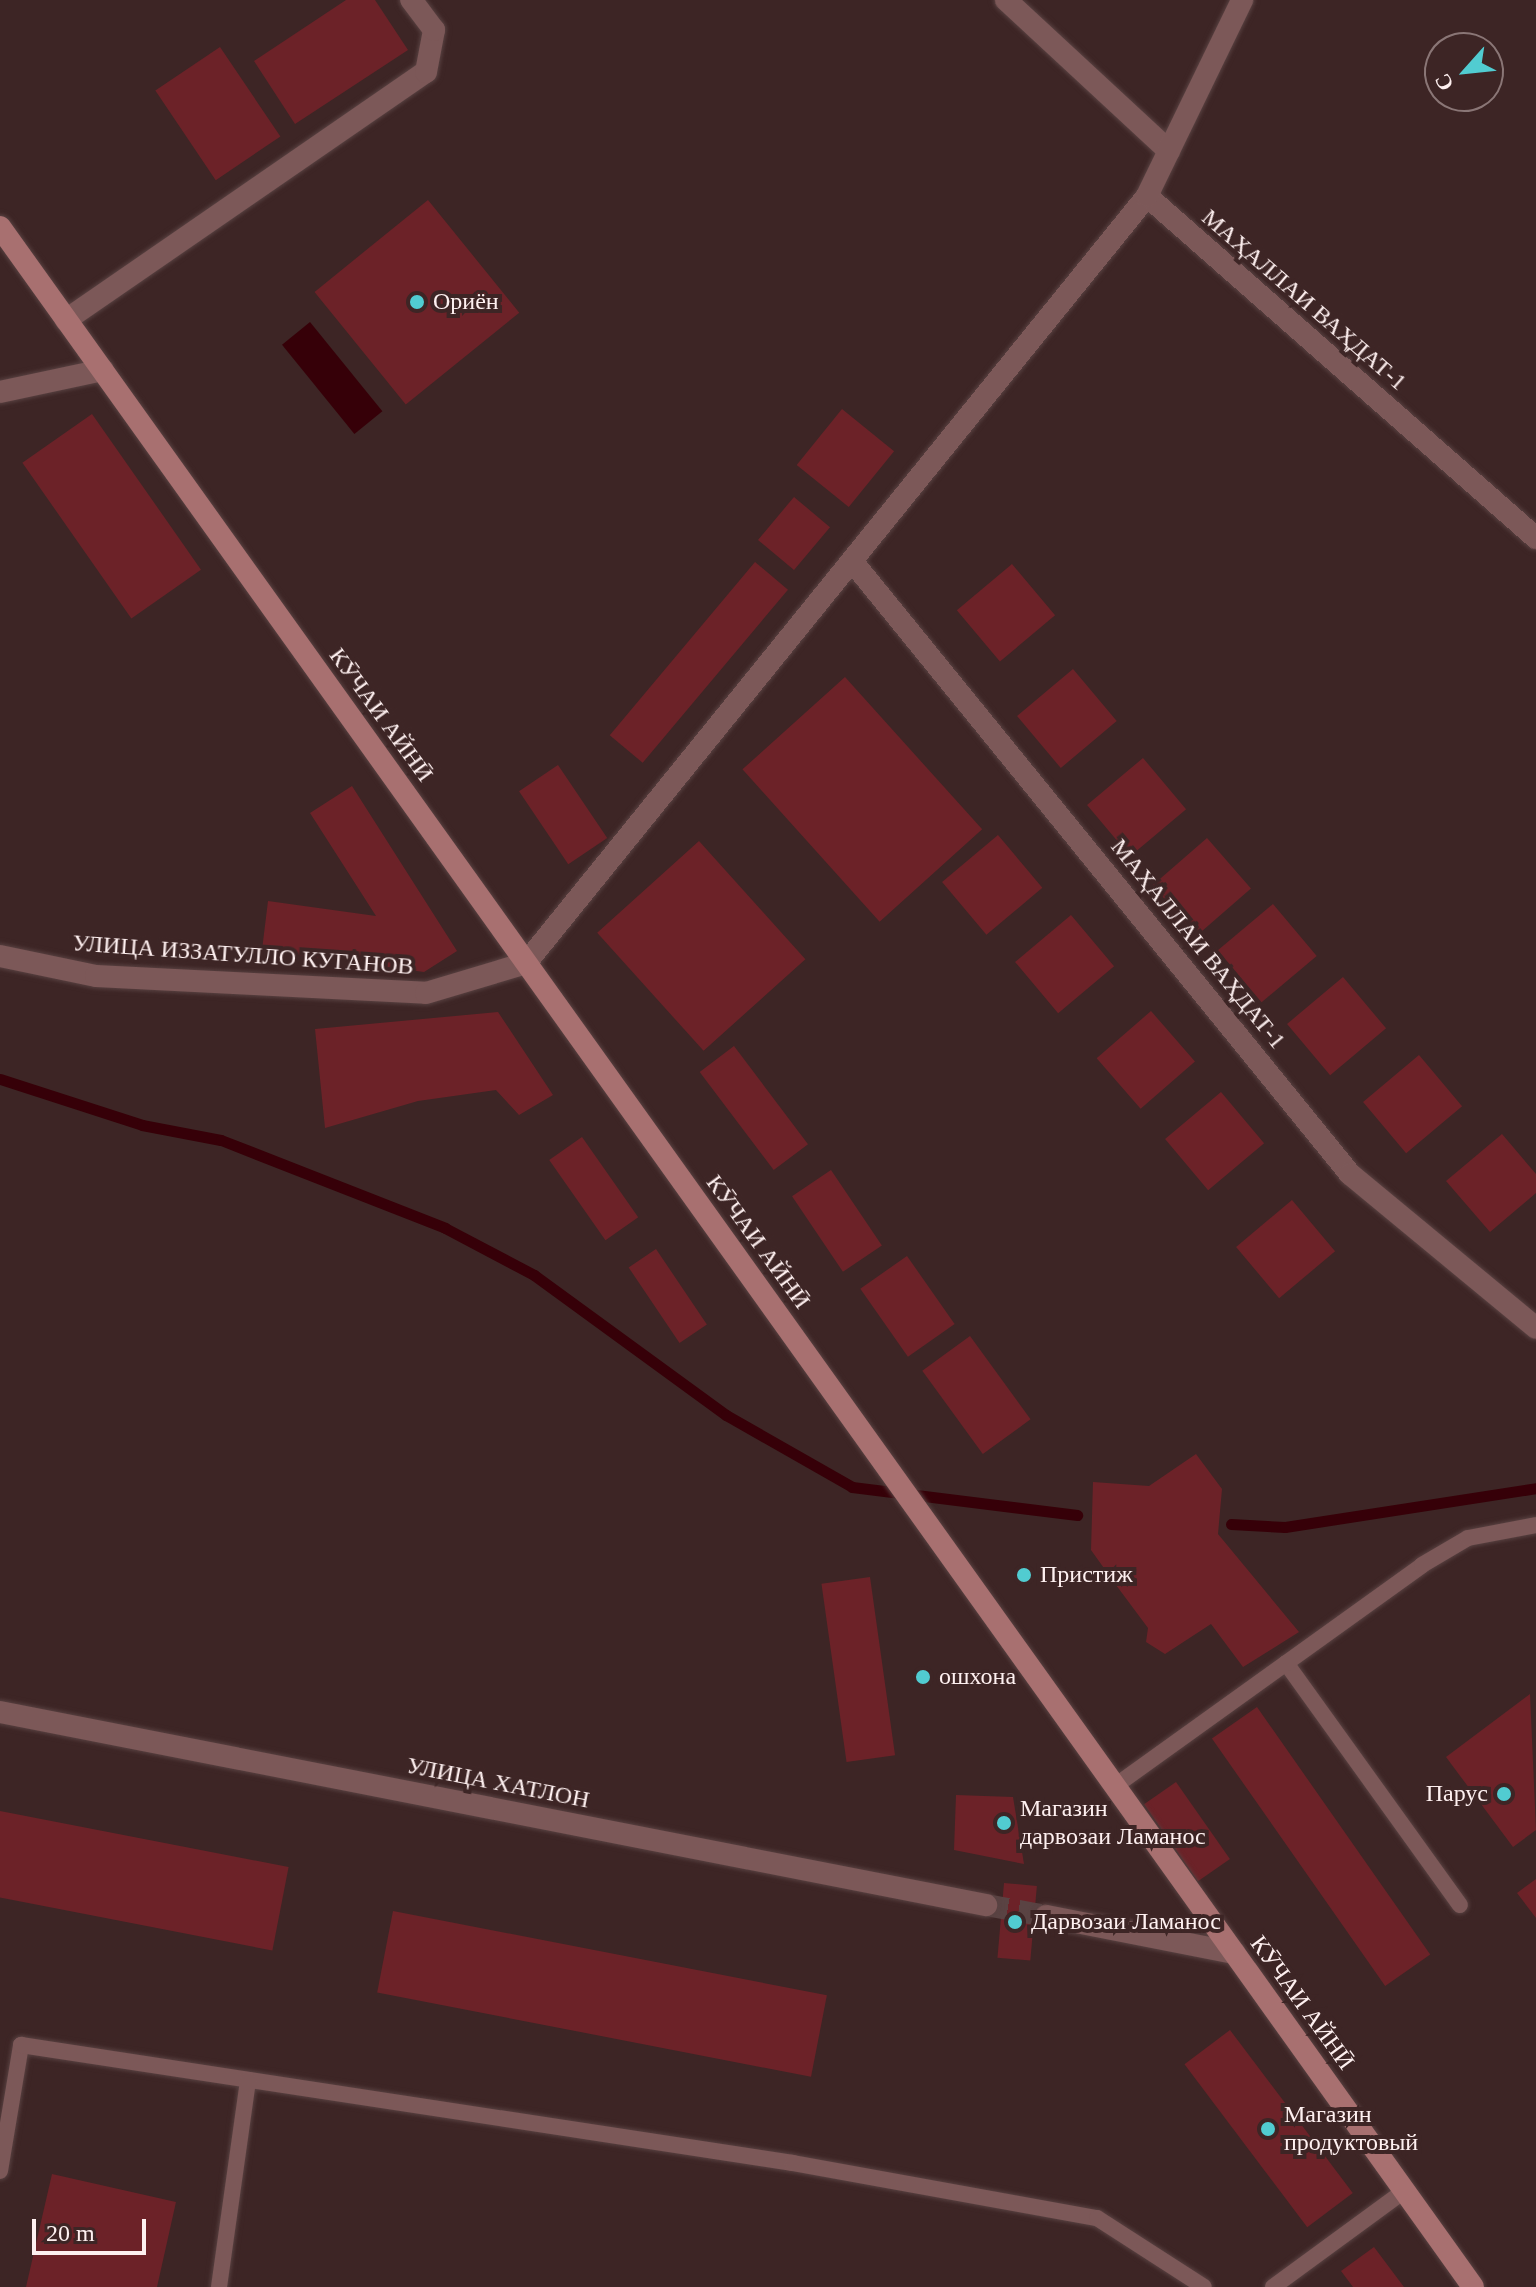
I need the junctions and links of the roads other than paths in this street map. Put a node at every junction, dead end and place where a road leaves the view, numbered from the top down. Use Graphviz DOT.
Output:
graph roads {
  1 [pos="411,0"];
  2 [pos="1006,0"];
  3 [pos="1242,0"];
  4 [pos="1169,151"];
  5 [pos="1147,196"];
  6 [pos="0,227"];
  7 [pos="66,320"];
  8 [pos="103,370"];
  9 [pos="0,392"];
  10 [pos="1536,538"];
  11 [pos="852,561"];
  12 [pos="0,956"];
  13 [pos="526,963"];
  14 [pos="1536,1328"];
  15 [pos="1536,1525"];
  16 [pos="1286,1663"];
  17 [pos="0,1712"];
  18 [pos="1115,1786"];
  19 [pos="986,1905"];
  20 [pos="1460,1905"];
  21 [pos="1046,1916"];
  22 [pos="1234,1953"];
  23 [pos="248,2080"];
  24 [pos="0,2171"];
  25 [pos="1404,2191"];
  26 [pos="219,2287"];
  27 [pos="1204,2287"];
  28 [pos="1273,2287"];
  29 [pos="1473,2287"];
  1 -- 7 [label="street"];
  2 -- 4 [label="street"];
  3 -- 4 [label="street"];
  4 -- 5 [label="street"];
  5 -- 10 [label="street, МАҲАЛЛАИ ВАҲДАТ-1"];
  5 -- 11 [label="street"];
  6 -- 7 [label="main road, КӮЧАИ АЙНӢ"];
  7 -- 8 [label="main road, КӮЧАИ АЙНӢ"];
  8 -- 9 [label="street"];
  8 -- 13 [label="main road, КӮЧАИ АЙНӢ"];
  11 -- 13 [label="street"];
  11 -- 14 [label="street, МАҲАЛЛАИ ВАҲДАТ-1"];
  12 -- 13 [label="street, УЛИЦА ИЗЗАТУЛЛО КУГАНОВ"];
  13 -- 18 [label="main road, КӮЧАИ АЙНӢ"];
  15 -- 16 [label="lane"];
  16 -- 18 [label="lane"];
  16 -- 20 [label="lane"];
  17 -- 19 [label="street, УЛИЦА ХАТЛОН"];
  18 -- 22 [label="main road, КӮЧАИ АЙНӢ"];
  21 -- 22 [label="street"];
  22 -- 25 [label="main road, КӮЧАИ АЙНӢ"];
  23 -- 24 [label="lane"];
  23 -- 26 [label="lane"];
  23 -- 27 [label="lane"];
  25 -- 28 [label="lane"];
  25 -- 29 [label="main road, КӮЧАИ АЙНӢ"];
}
